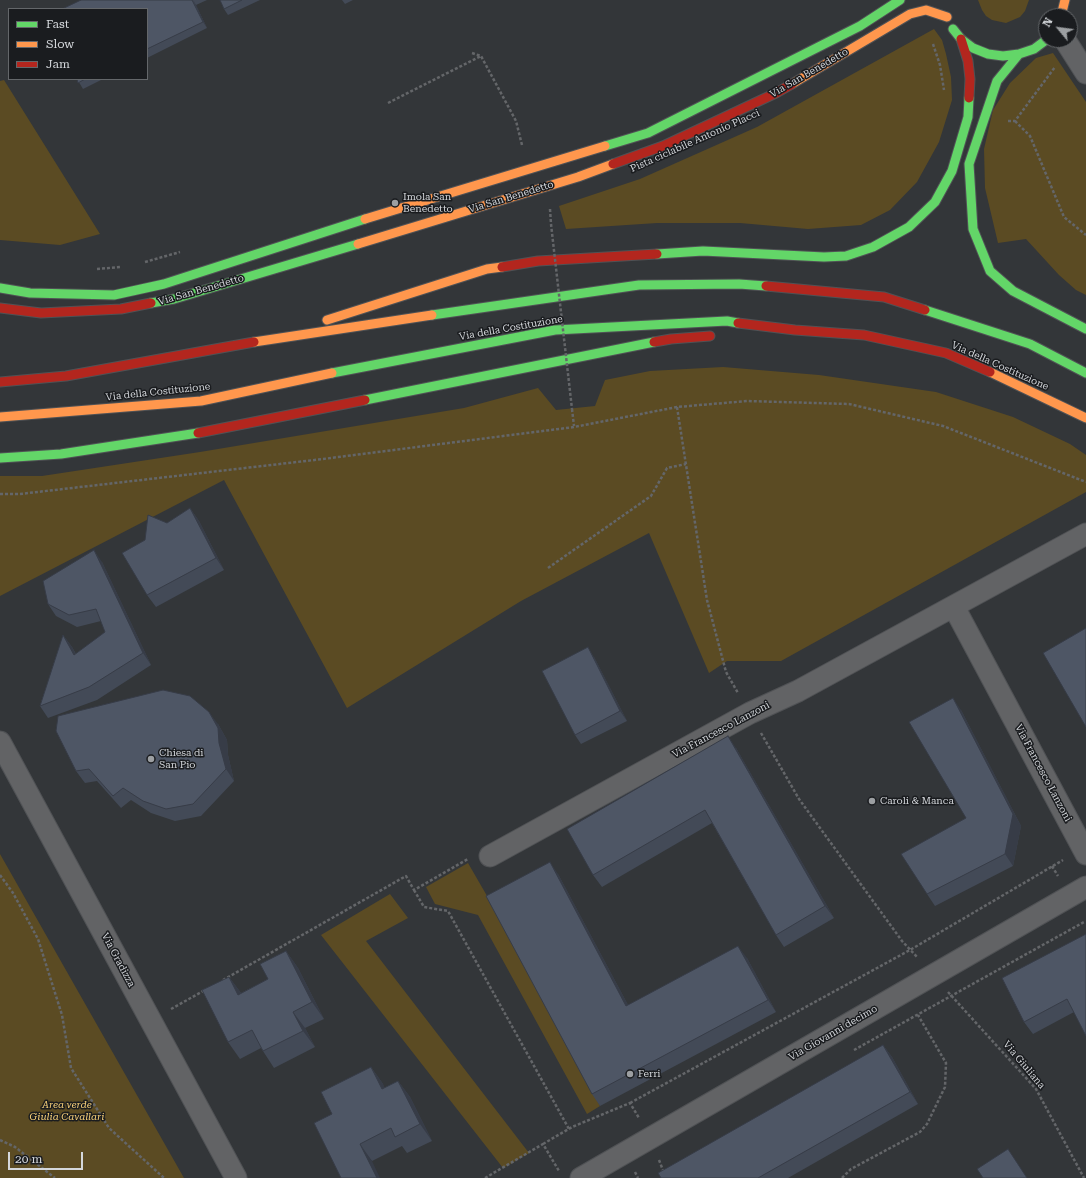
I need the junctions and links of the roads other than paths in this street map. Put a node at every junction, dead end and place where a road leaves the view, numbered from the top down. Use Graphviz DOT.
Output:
graph roads {
  1 [pos="900,0"];
  2 [pos="944,6"];
  3 [pos="947,17"];
  4 [pos="961,39"];
  5 [pos="1038,46"];
  6 [pos="1070,48"];
  7 [pos="1019,54"];
  8 [pos="1086,73"];
  9 [pos="0,288"];
  10 [pos="0,308"];
  11 [pos="1086,329"];
  12 [pos="795,330"];
  13 [pos="741,334"];
  14 [pos="718,335"];
  15 [pos="257,341"];
  16 [pos="1086,373"];
  17 [pos="0,382"];
  18 [pos="0,417"];
  19 [pos="1086,418"];
  20 [pos="0,458"];
  21 [pos="1086,534"];
  22 [pos="954,607"];
  23 [pos="0,742"];
  24 [pos="1085,851"];
  25 [pos="490,856"];
  26 [pos="1086,887"];
  27 [pos="590,1176"];
  28 [pos="236,1178"];
  1 -- 9 [label="main road, Via San Benedetto"];
  2 -- 3 [label="main road"];
  3 -- 4 [label="main road"];
  3 -- 10 [label="main road, Via San Benedetto"];
  4 -- 7 [label="main road"];
  4 -- 15 [label="main road"];
  5 -- 7 [label="main road"];
  6 -- 8 [label="street"];
  7 -- 11 [label="main road"];
  12 -- 13 [label="main road"];
  12 -- 18 [label="main road, Via della Costituzione"];
  12 -- 19 [label="main road, Via della Costituzione"];
  14 -- 20 [label="main road"];
  15 -- 16 [label="main road"];
  15 -- 17 [label="main road"];
  21 -- 22 [label="street, Via Francesco Lanzoni"];
  22 -- 24 [label="street, Via Francesco Lanzoni"];
  22 -- 25 [label="street, Via Francesco Lanzoni"];
  23 -- 28 [label="street, Via Gradizza"];
  26 -- 27 [label="street, Via Giovanni decimo"];
}
